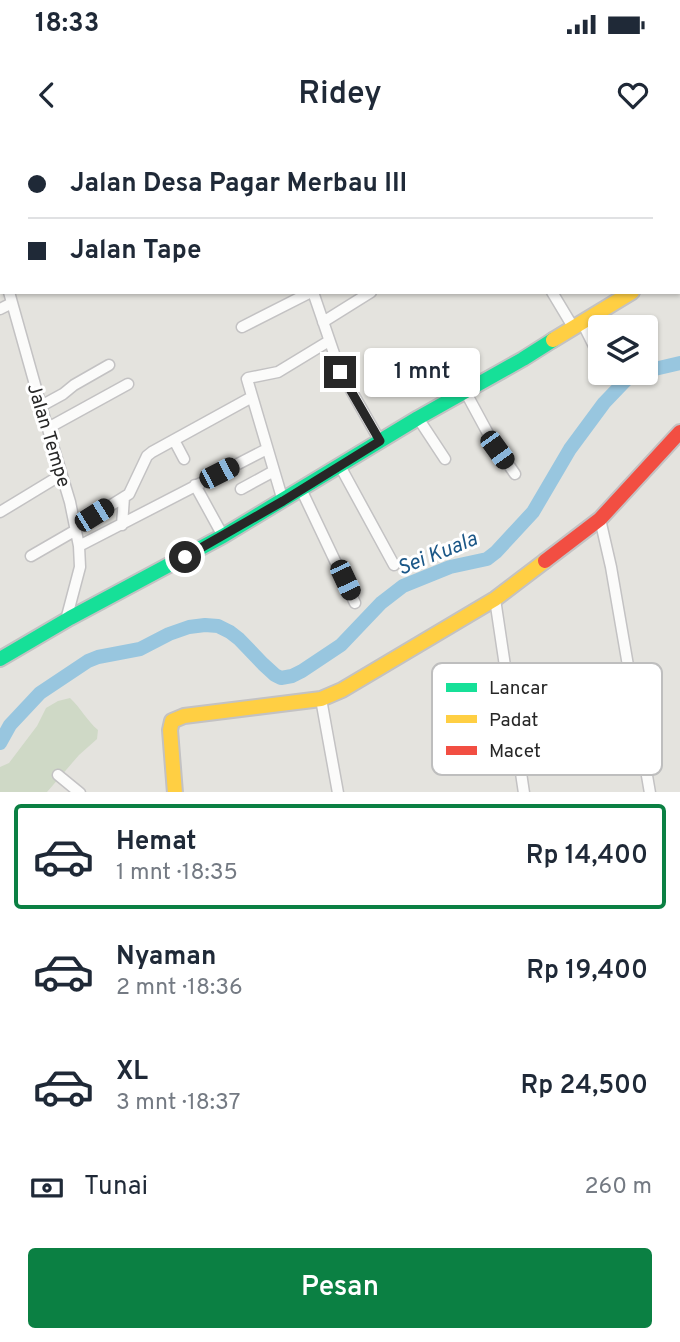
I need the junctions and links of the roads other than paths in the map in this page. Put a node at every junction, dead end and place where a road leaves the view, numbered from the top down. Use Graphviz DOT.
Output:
graph roads {
  1 [pos="10,294"];
  2 [pos="308,294"];
  3 [pos="313,294"];
  4 [pos="368,294"];
  5 [pos="554,294"];
  6 [pos="629,294"];
  7 [pos="12,303"];
  8 [pos="0,309"];
  9 [pos="323,323"];
  10 [pos="578,325"];
  11 [pos="242,327"];
  12 [pos="588,339"];
  13 [pos="329,341"];
  14 [pos="109,365"];
  15 [pos="434,374"];
  16 [pos="128,384"];
  17 [pos="466,391"];
  18 [pos="252,397"];
  19 [pos="450,399"];
  20 [pos="41,406"];
  21 [pos="418,418"];
  22 [pos="48,428"];
  23 [pos="680,432"];
  24 [pos="174,440"];
  25 [pos="380,441"];
  26 [pos="267,449"];
  27 [pos="184,459"];
  28 [pos="445,459"];
  29 [pos="340,466"];
  30 [pos="274,471"];
  31 [pos="515,474"];
  32 [pos="61,475"];
  33 [pos="195,485"];
  34 [pos="241,489"];
  35 [pos="301,489"];
  36 [pos="124,497"];
  37 [pos="283,501"];
  38 [pos="0,512"];
  39 [pos="600,519"];
  40 [pos="116,527"];
  41 [pos="76,528"];
  42 [pos="223,536"];
  43 [pos="79,546"];
  44 [pos="31,556"];
  45 [pos="394,565"];
  46 [pos="495,599"];
  47 [pos="355,603"];
  48 [pos="68,619"];
  49 [pos="0,659"];
  50 [pos="505,663"];
  51 [pos="628,663"];
  52 [pos="321,699"];
  53 [pos="58,775"];
  54 [pos="79,792"];
  55 [pos="175,792"];
  56 [pos="338,792"];
  1 -- 7 [label="street, Jalan Tempe"];
  2 -- 11 [label="street"];
  3 -- 9 [label="street"];
  4 -- 9 [label="street"];
  5 -- 10 [label="street"];
  6 -- 10 [label="street"];
  7 -- 8 [label="street"];
  7 -- 20 [label="street, Jalan Tempe"];
  9 -- 13 [label="street"];
  10 -- 12 [label="street"];
  10 -- 17 [label="street"];
  13 -- 18 [label="street"];
  13 -- 25 [label="street"];
  14 -- 20 [label="street"];
  15 -- 19 [label="street"];
  16 -- 22 [label="street"];
  17 -- 19 [label="street"];
  17 -- 31 [label="street"];
  18 -- 24 [label="street"];
  18 -- 26 [label="street"];
  19 -- 21 [label="street"];
  20 -- 22 [label="street, Jalan Tempe"];
  21 -- 25 [label="street"];
  21 -- 28 [label="street"];
  22 -- 32 [label="street, Jalan Tempe"];
  23 -- 39 [label="street"];
  24 -- 27 [label="street"];
  24 -- 36 [label="street"];
  25 -- 29 [label="street"];
  26 -- 30 [label="street"];
  26 -- 33 [label="street"];
  29 -- 35 [label="street"];
  29 -- 45 [label="street"];
  30 -- 34 [label="street"];
  30 -- 37 [label="street"];
  32 -- 38 [label="street"];
  32 -- 41 [label="street, Jalan Tempe"];
  33 -- 40 [label="street"];
  33 -- 42 [label="street"];
  35 -- 37 [label="street"];
  35 -- 47 [label="street"];
  36 -- 40 [label="street"];
  36 -- 41 [label="street"];
  37 -- 42 [label="street"];
  39 -- 46 [label="street"];
  39 -- 51 [label="street"];
  40 -- 43 [label="street"];
  41 -- 43 [label="street, Jalan Tempe"];
  41 -- 44 [label="street"];
  42 -- 48 [label="street"];
  43 -- 48 [label="street, Jalan Tempe"];
  46 -- 50 [label="street"];
  46 -- 52 [label="street"];
  48 -- 49 [label="street"];
  52 -- 55 [label="street"];
  52 -- 56 [label="street"];
  53 -- 54 [label="street"];
}
